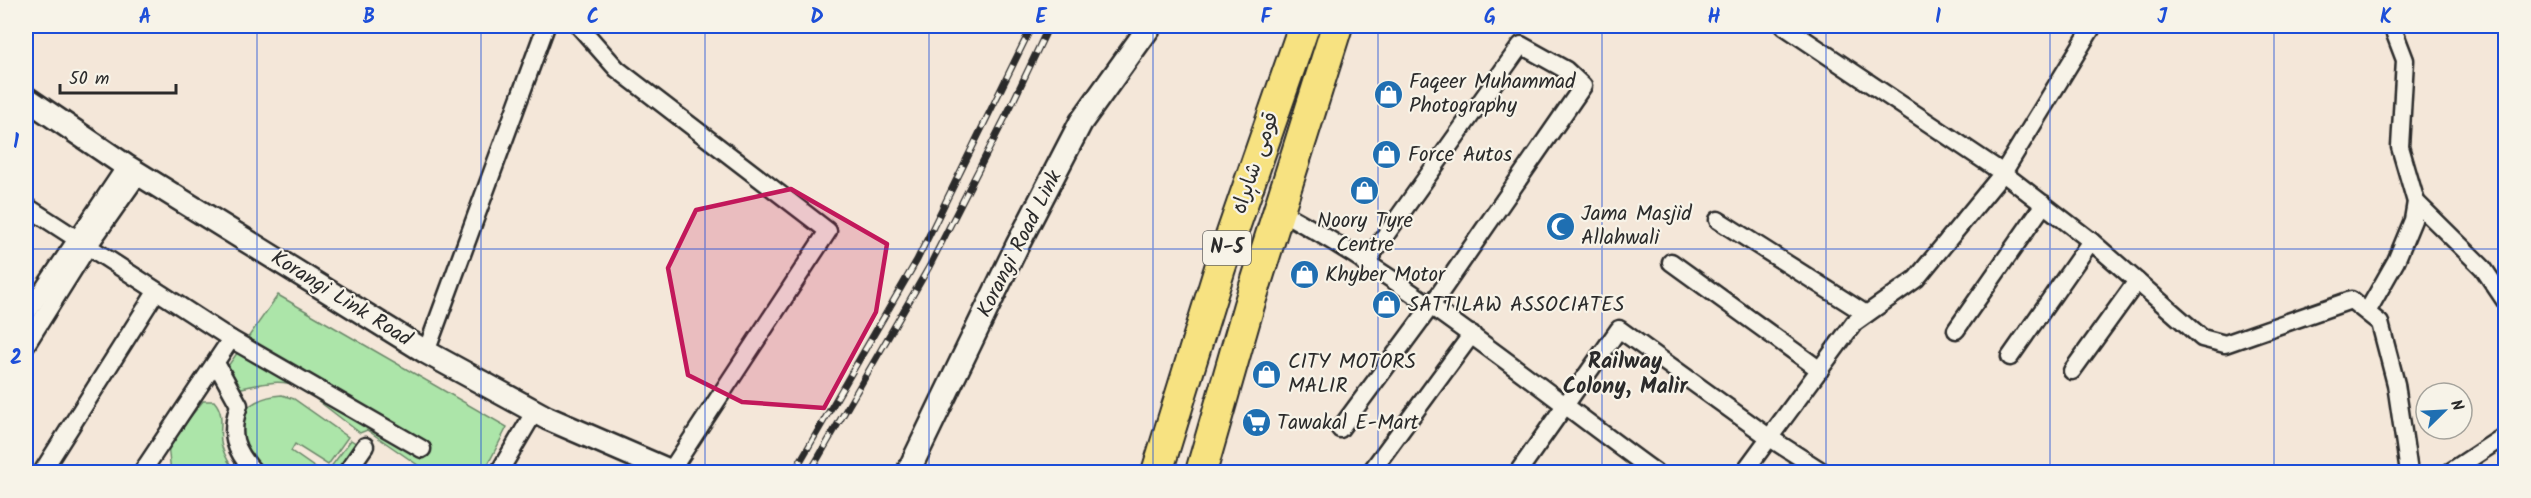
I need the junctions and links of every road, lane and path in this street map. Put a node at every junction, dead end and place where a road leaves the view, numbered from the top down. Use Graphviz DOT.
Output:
graph roads {
  1 [pos="546,26"];
  2 [pos="579,26"];
  3 [pos="1150,26"];
  4 [pos="1304,26"];
  5 [pos="1337,26"];
  6 [pos="1784,26"];
  7 [pos="2093,26"];
  8 [pos="2392,26"];
  9 [pos="26,98"];
  10 [pos="133,170"];
  11 [pos="2003,173"];
  12 [pos="2416,202"];
  13 [pos="2044,204"];
  14 [pos="26,206"];
  15 [pos="1278,210"];
  16 [pos="1718,220"];
  17 [pos="2091,241"];
  18 [pos="80,244"];
  19 [pos="1671,262"];
  20 [pos="1365,264"];
  21 [pos="2137,281"];
  22 [pos="156,292"];
  23 [pos="2505,302"];
  24 [pos="1431,306"];
  25 [pos="2367,312"];
  26 [pos="1866,314"];
  27 [pos="26,315"];
  28 [pos="1956,330"];
  29 [pos="1472,334"];
  30 [pos="231,339"];
  31 [pos="26,345"];
  32 [pos="426,352"];
  33 [pos="2010,357"];
  34 [pos="216,363"];
  35 [pos="1820,369"];
  36 [pos="2072,371"];
  37 [pos="1564,406"];
  38 [pos="535,411"];
  39 [pos="1340,429"];
  40 [pos="2505,435"];
  41 [pos="1770,438"];
  42 [pos="365,446"];
  43 [pos="422,449"];
  44 [pos="1372,470"];
  45 [pos="42,472"];
  46 [pos="142,472"];
  47 [pos="254,472"];
  48 [pos="347,472"];
  49 [pos="499,472"];
  50 [pos="671,472"];
  51 [pos="908,472"];
  52 [pos="1157,472"];
  53 [pos="1201,472"];
  54 [pos="1518,472"];
  55 [pos="1655,472"];
  56 [pos="1744,472"];
  57 [pos="1823,472"];
  58 [pos="2409,472"];
  59 [pos="2450,472"];
  1 -- 32 [label="street"];
  2 -- 50 [label="street"];
  3 -- 51 [label="main road, Korangi Road Link"];
  4 -- 52 [label="highway, قومی شاہراہ / N-5"];
  5 -- 15 [label="highway, قومی شاہراہ / N-5"];
  6 -- 11 [label="street"];
  7 -- 11 [label="street"];
  8 -- 12 [label="street"];
  9 -- 10 [label="main road, Korangi Link Road"];
  10 -- 18 [label="street"];
  10 -- 32 [label="main road, Korangi Link Road"];
  11 -- 13 [label="street"];
  11 -- 26 [label="street"];
  12 -- 23 [label="street"];
  12 -- 25 [label="street"];
  13 -- 17 [label="street"];
  13 -- 28 [label="street"];
  14 -- 18 [label="street"];
  15 -- 20 [label="street"];
  15 -- 53 [label="highway, قومی شاہراہ / N-5"];
  16 -- 26 [label="street"];
  17 -- 21 [label="street"];
  17 -- 33 [label="street"];
  18 -- 22 [label="street"];
  18 -- 27 [label="street"];
  18 -- 31 [label="street"];
  19 -- 35 [label="street"];
  20 -- 24 [label="street"];
  20 -- 24 [label="street"];
  21 -- 25 [label="street"];
  21 -- 36 [label="street"];
  22 -- 30 [label="street"];
  22 -- 45 [label="street"];
  24 -- 29 [label="street"];
  24 -- 39 [label="street"];
  25 -- 58 [label="street"];
  26 -- 35 [label="street"];
  29 -- 37 [label="street"];
  29 -- 44 [label="street"];
  30 -- 34 [label="street"];
  30 -- 43 [label="street"];
  32 -- 38 [label="main road, Korangi Link Road"];
  34 -- 46 [label="street"];
  34 -- 47 [label="street"];
  35 -- 41 [label="street"];
  37 -- 41 [label="street"];
  37 -- 54 [label="street"];
  37 -- 55 [label="street"];
  38 -- 49 [label="street"];
  38 -- 50 [label="main road, Korangi Link Road"];
  40 -- 59 [label="street"];
  41 -- 56 [label="street"];
  41 -- 57 [label="street"];
  42 -- 48 [label="street"];
}
